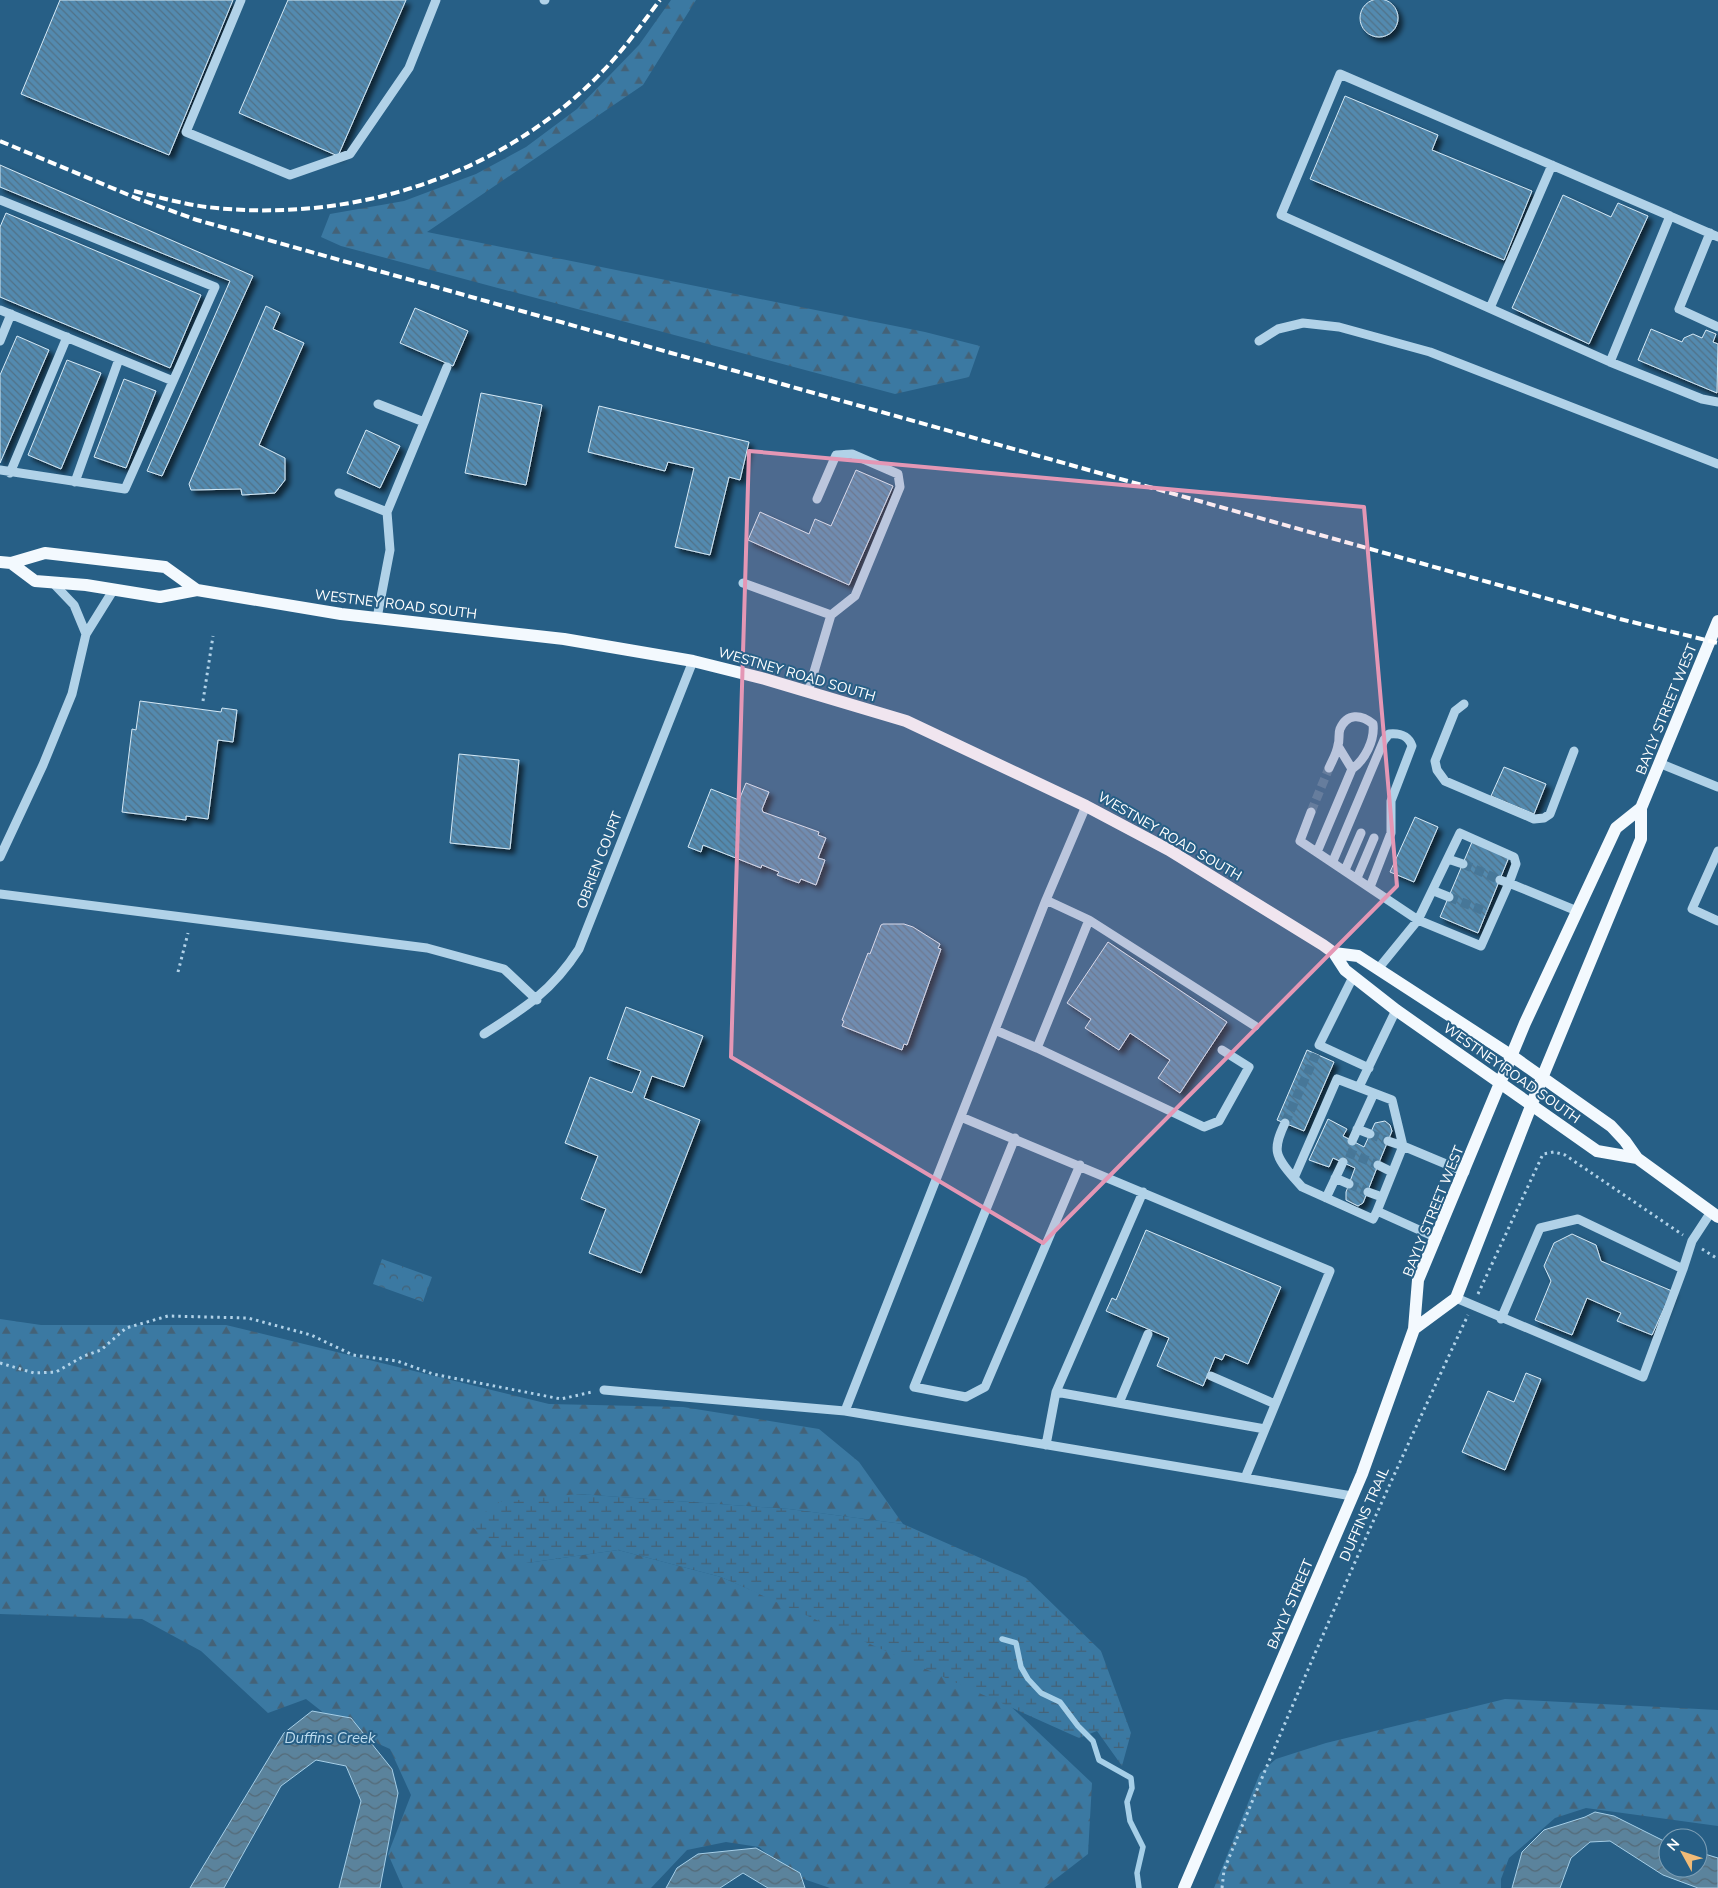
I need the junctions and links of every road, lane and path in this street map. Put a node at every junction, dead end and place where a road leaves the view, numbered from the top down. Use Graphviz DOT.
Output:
graph roads {
  1 [pos="240,0"];
  2 [pos="436,0"];
  3 [pos="1552,165"];
  4 [pos="0,200"];
  5 [pos="1670,216"];
  6 [pos="1714,235"];
  7 [pos="1490,308"];
  8 [pos="0,310"];
  9 [pos="11,314"];
  10 [pos="1718,327"];
  11 [pos="67,337"];
  12 [pos="0,341"];
  13 [pos="1259,341"];
  14 [pos="119,359"];
  15 [pos="1610,362"];
  16 [pos="447,366"];
  17 [pos="173,381"];
  18 [pos="1718,402"];
  19 [pos="378,404"];
  20 [pos="424,422"];
  21 [pos="1718,464"];
  22 [pos="0,470"];
  23 [pos="10,473"];
  24 [pos="75,482"];
  25 [pos="339,493"];
  26 [pos="817,499"];
  27 [pos="387,512"];
  28 [pos="5,562"];
  29 [pos="52,582"];
  30 [pos="743,583"];
  31 [pos="114,589"];
  32 [pos="197,590"];
  33 [pos="831,615"];
  34 [pos="377,618"];
  35 [pos="1718,621"];
  36 [pos="86,634"];
  37 [pos="213,636"];
  38 [pos="693,661"];
  39 [pos="808,692"];
  40 [pos="203,701"];
  41 [pos="1464,704"];
  42 [pos="1338,746"];
  43 [pos="1574,751"];
  44 [pos="1659,763"];
  45 [pos="1329,768"];
  46 [pos="1352,769"];
  47 [pos="1718,787"];
  48 [pos="1086,806"];
  49 [pos="1641,808"];
  50 [pos="1311,812"];
  51 [pos="1361,833"];
  52 [pos="1374,838"];
  53 [pos="1718,851"];
  54 [pos="1317,852"];
  55 [pos="0,857"];
  56 [pos="1448,859"];
  57 [pos="1333,862"];
  58 [pos="1463,864"];
  59 [pos="1345,870"];
  60 [pos="1357,878"];
  61 [pos="1500,880"];
  62 [pos="1509,883"];
  63 [pos="1370,887"];
  64 [pos="1434,891"];
  65 [pos="0,894"];
  66 [pos="1449,897"];
  67 [pos="1046,900"];
  68 [pos="1577,910"];
  69 [pos="1089,920"];
  70 [pos="1418,920"];
  71 [pos="1718,921"];
  72 [pos="188,933"];
  73 [pos="1334,953"];
  74 [pos="1378,969"];
  75 [pos="178,972"];
  76 [pos="1353,977"];
  77 [pos="537,1000"];
  78 [pos="1396,1010"];
  79 [pos="1255,1026"];
  80 [pos="995,1030"];
  81 [pos="484,1034"];
  82 [pos="1037,1048"];
  83 [pos="1222,1050"];
  84 [pos="1512,1056"];
  85 [pos="1369,1068"];
  86 [pos="1542,1078"];
  87 [pos="1501,1084"];
  88 [pos="1359,1088"];
  89 [pos="1374,1093"];
  90 [pos="1532,1105"];
  91 [pos="961,1117"];
  92 [pos="1285,1123"];
  93 [pos="1357,1129"];
  94 [pos="1370,1134"];
  95 [pos="1015,1138"];
  96 [pos="1352,1141"];
  97 [pos="1388,1141"];
  98 [pos="1403,1146"];
  99 [pos="1637,1158"];
  100 [pos="1343,1162"];
  101 [pos="1378,1165"];
  102 [pos="1080,1166"];
  103 [pos="1392,1172"];
  104 [pos="1465,1172"];
  105 [pos="1294,1178"];
  106 [pos="1335,1178"];
  107 [pos="1349,1184"];
  108 [pos="1143,1192"];
  109 [pos="1368,1192"];
  110 [pos="1326,1198"];
  111 [pos="1382,1198"];
  112 [pos="1377,1211"];
  113 [pos="1715,1215"];
  114 [pos="1437,1238"];
  115 [pos="1692,1241"];
  116 [pos="1718,1259"];
  117 [pos="1683,1269"];
  118 [pos="1456,1298"];
  119 [pos="1472,1306"];
  120 [pos="1501,1319"];
  121 [pos="1414,1329"];
  122 [pos="1148,1334"];
  123 [pos="0,1363"];
  124 [pos="1211,1376"];
  125 [pos="604,1390"];
  126 [pos="1056,1392"];
  127 [pos="1119,1402"];
  128 [pos="1276,1404"];
  129 [pos="845,1411"];
  130 [pos="1265,1428"];
  131 [pos="1046,1445"];
  132 [pos="1245,1478"];
  133 [pos="1352,1496"];
  134 [pos="1184,1888"];
  135 [pos="1222,1888"];
  1 -- 2 [label="street"];
  3 -- 5 [label="street"];
  3 -- 7 [label="street"];
  3 -- 7 [label="street"];
  4 -- 17 [label="street"];
  5 -- 6 [label="street"];
  5 -- 15 [label="street"];
  6 -- 10 [label="street"];
  7 -- 15 [label="street"];
  8 -- 9 [label="street"];
  9 -- 11 [label="street"];
  9 -- 12 [label="street"];
  11 -- 14 [label="street"];
  11 -- 23 [label="street"];
  13 -- 21 [label="street"];
  14 -- 17 [label="street"];
  14 -- 24 [label="street"];
  15 -- 18 [label="street"];
  16 -- 20 [label="street"];
  17 -- 24 [label="street"];
  19 -- 20 [label="street"];
  20 -- 27 [label="street"];
  22 -- 23 [label="street"];
  23 -- 24 [label="street"];
  25 -- 27 [label="street"];
  26 -- 33 [label="street"];
  27 -- 34 [label="street"];
  28 -- 29 [label="main road, WESTNEY ROAD SOUTH"];
  28 -- 32 [label="main road, WESTNEY ROAD SOUTH"];
  29 -- 31 [label="main road, WESTNEY ROAD SOUTH"];
  29 -- 36 [label="street"];
  30 -- 33 [label="street"];
  31 -- 32 [label="main road, WESTNEY ROAD SOUTH"];
  31 -- 36 [label="street"];
  32 -- 34 [label="main road, WESTNEY ROAD SOUTH"];
  33 -- 39 [label="street"];
  34 -- 38 [label="main road, WESTNEY ROAD SOUTH"];
  35 -- 44 [label="main road, BAYLY STREET WEST"];
  36 -- 55 [label="street"];
  37 -- 40 [label="path"];
  38 -- 39 [label="main road, WESTNEY ROAD SOUTH"];
  38 -- 77 [label="street, OBRIEN COURT"];
  39 -- 48 [label="main road, WESTNEY ROAD SOUTH"];
  41 -- 43 [label="street"];
  42 -- 45 [label="street"];
  42 -- 46 [label="street"];
  42 -- 46 [label="street"];
  44 -- 47 [label="street"];
  44 -- 49 [label="main road, BAYLY STREET WEST"];
  46 -- 54 [label="street"];
  48 -- 67 [label="street"];
  48 -- 73 [label="main road, WESTNEY ROAD SOUTH"];
  49 -- 68 [label="main road, BAYLY STREET WEST"];
  49 -- 86 [label="main road, BAYLY STREET WEST"];
  50 -- 54 [label="street"];
  51 -- 59 [label="street"];
  52 -- 60 [label="street"];
  53 -- 71 [label="street"];
  54 -- 57 [label="street"];
  56 -- 58 [label="street"];
  56 -- 62 [label="street"];
  56 -- 64 [label="street"];
  57 -- 59 [label="street"];
  57 -- 63 [label="street"];
  59 -- 60 [label="street"];
  60 -- 63 [label="street"];
  61 -- 62 [label="street"];
  62 -- 68 [label="street"];
  62 -- 70 [label="street"];
  63 -- 70 [label="street"];
  64 -- 66 [label="street"];
  64 -- 70 [label="street"];
  65 -- 77 [label="street"];
  67 -- 69 [label="street"];
  67 -- 80 [label="street"];
  68 -- 84 [label="main road, BAYLY STREET WEST"];
  69 -- 79 [label="street"];
  69 -- 82 [label="street"];
  70 -- 74 [label="street"];
  72 -- 75 [label="path"];
  73 -- 74 [label="main road, WESTNEY ROAD SOUTH"];
  73 -- 76 [label="main road, WESTNEY ROAD SOUTH"];
  74 -- 84 [label="main road, WESTNEY ROAD SOUTH"];
  76 -- 78 [label="main road, WESTNEY ROAD SOUTH"];
  76 -- 85 [label="street"];
  77 -- 81 [label="street, OBRIEN COURT"];
  78 -- 85 [label="street"];
  78 -- 87 [label="main road, WESTNEY ROAD SOUTH"];
  80 -- 82 [label="street"];
  80 -- 91 [label="street"];
  82 -- 83 [label="street"];
  84 -- 86 [label="main road, WESTNEY ROAD SOUTH"];
  84 -- 87 [label="main road, BAYLY STREET WEST"];
  85 -- 88 [label="street"];
  86 -- 90 [label="main road, BAYLY STREET WEST"];
  86 -- 99 [label="main road, WESTNEY ROAD SOUTH"];
  87 -- 90 [label="main road, WESTNEY ROAD SOUTH"];
  87 -- 104 [label="main road, BAYLY STREET WEST"];
  88 -- 89 [label="street"];
  88 -- 105 [label="street"];
  89 -- 93 [label="street"];
  89 -- 98 [label="street"];
  90 -- 99 [label="main road, WESTNEY ROAD SOUTH"];
  90 -- 118 [label="main road, BAYLY STREET WEST"];
  91 -- 95 [label="street"];
  91 -- 129 [label="street"];
  92 -- 105 [label="street"];
  93 -- 94 [label="street"];
  93 -- 96 [label="street"];
  95 -- 102 [label="street"];
  95 -- 102 [label="street"];
  97 -- 98 [label="street"];
  98 -- 103 [label="street"];
  98 -- 104 [label="street"];
  99 -- 113 [label="main road, WESTNEY ROAD SOUTH"];
  100 -- 106 [label="street"];
  101 -- 103 [label="street"];
  102 -- 108 [label="street"];
  103 -- 111 [label="street"];
  104 -- 114 [label="main road, BAYLY STREET WEST"];
  105 -- 110 [label="street"];
  106 -- 107 [label="street"];
  106 -- 110 [label="street"];
  108 -- 126 [label="street"];
  108 -- 128 [label="street"];
  109 -- 111 [label="street"];
  110 -- 112 [label="street"];
  111 -- 112 [label="street"];
  112 -- 114 [label="street"];
  113 -- 115 [label="street"];
  114 -- 121 [label="main road, BAYLY STREET WEST"];
  115 -- 116 [label="path"];
  115 -- 117 [label="street"];
  115 -- 119 [label="path, DUFFINS TRAIL"];
  117 -- 120 [label="street"];
  117 -- 120 [label="street"];
  118 -- 119 [label="street"];
  118 -- 121 [label="main road"];
  119 -- 120 [label="street"];
  119 -- 135 [label="path, DUFFINS TRAIL"];
  121 -- 133 [label="main road, BAYLY STREET"];
  122 -- 127 [label="street"];
  123 -- 125 [label="path"];
  124 -- 128 [label="street"];
  125 -- 129 [label="street"];
  126 -- 127 [label="street"];
  126 -- 131 [label="street"];
  127 -- 130 [label="street"];
  128 -- 130 [label="street"];
  129 -- 131 [label="street"];
  130 -- 132 [label="street"];
  131 -- 132 [label="street"];
  132 -- 133 [label="street"];
  133 -- 134 [label="main road, BAYLY STREET"];
}
